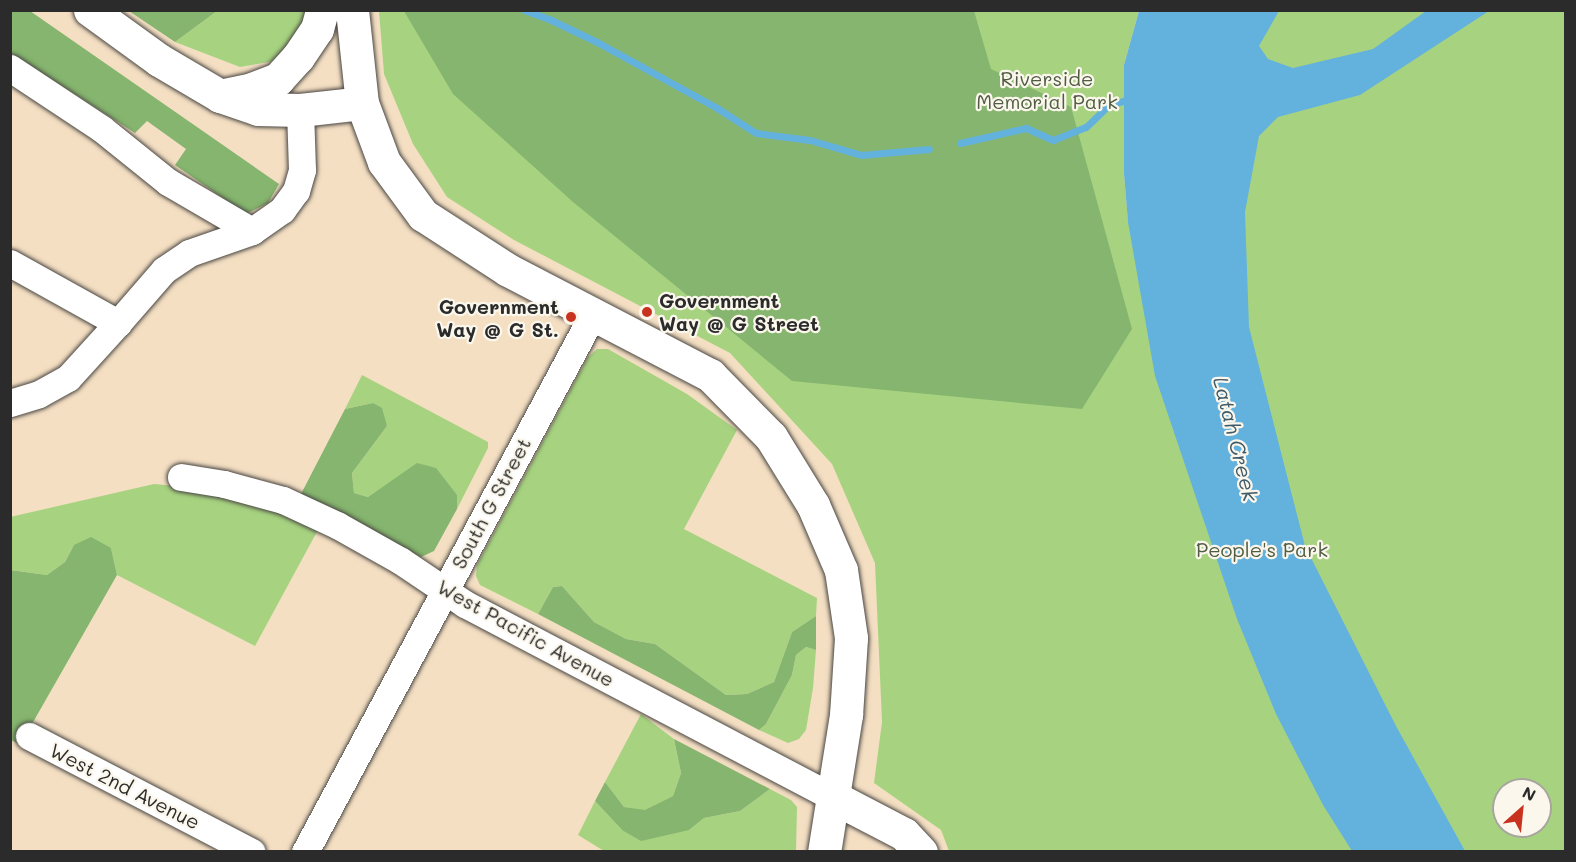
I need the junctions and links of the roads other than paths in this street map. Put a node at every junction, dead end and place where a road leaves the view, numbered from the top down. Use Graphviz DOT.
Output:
graph roads {
  1 [pos="90,10"];
  2 [pos="322,10"];
  3 [pos="352,10"];
  4 [pos="10,68"];
  5 [pos="220,96"];
  6 [pos="362,103"];
  7 [pos="300,110"];
  8 [pos="252,231"];
  9 [pos="10,264"];
  10 [pos="593,314"];
  11 [pos="118,323"];
  12 [pos="10,403"];
  13 [pos="181,477"];
  14 [pos="444,590"];
  15 [pos="29,736"];
  16 [pos="831,796"];
  17 [pos="252,852"];
  18 [pos="305,852"];
  19 [pos="824,852"];
  20 [pos="921,852"];
  1 -- 5 [label="main road"];
  2 -- 5 [label="main road"];
  3 -- 6 [label="main road"];
  4 -- 8 [label="street"];
  5 -- 7 [label="main road"];
  6 -- 7 [label="main road"];
  6 -- 10 [label="main road"];
  7 -- 8 [label="street"];
  8 -- 11 [label="street"];
  9 -- 11 [label="street"];
  10 -- 14 [label="street, South G Street"];
  10 -- 16 [label="main road"];
  11 -- 12 [label="street"];
  13 -- 14 [label="street, West Pacific Avenue"];
  14 -- 16 [label="street, West Pacific Avenue"];
  14 -- 18 [label="street, South G Street"];
  15 -- 17 [label="street, West 2nd Avenue"];
  16 -- 19 [label="main road"];
  16 -- 20 [label="main road"];
}
